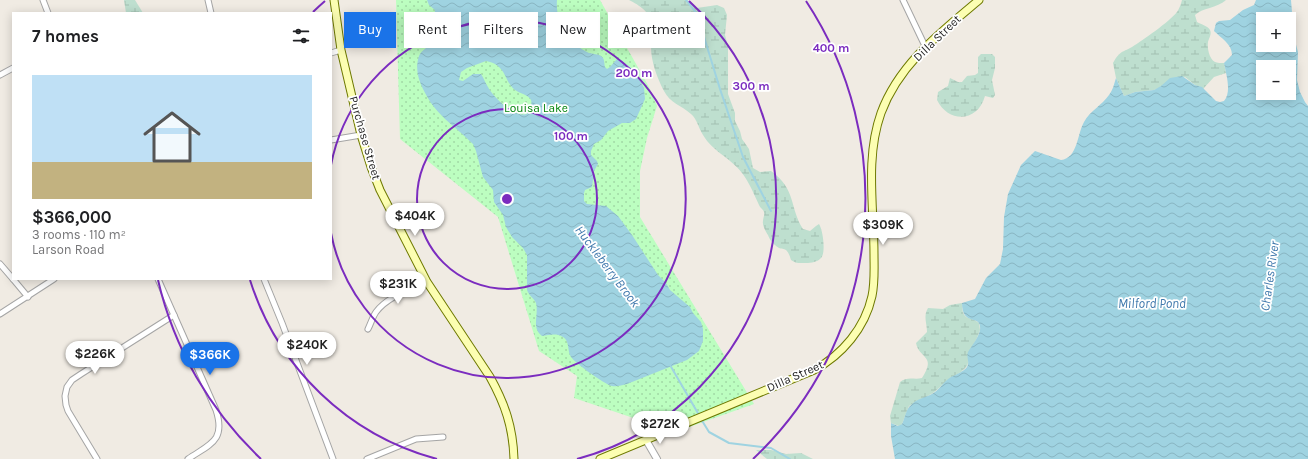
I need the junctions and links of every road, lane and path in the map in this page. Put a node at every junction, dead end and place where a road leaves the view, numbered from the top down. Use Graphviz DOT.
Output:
graph roads {
  1 [pos="43,0"];
  2 [pos="208,0"];
  3 [pos="334,0"];
  4 [pos="903,0"];
  5 [pos="979,0"];
  6 [pos="48,12"];
  7 [pos="211,12"];
  8 [pos="925,46"];
  9 [pos="341,50"];
  10 [pos="332,53"];
  11 [pos="12,69"];
  12 [pos="0,75"];
  13 [pos="361,135"];
  14 [pos="332,140"];
  15 [pos="0,264"];
  16 [pos="12,278"];
  17 [pos="14,280"];
  18 [pos="53,280"];
  19 [pos="158,280"];
  20 [pos="264,280"];
  21 [pos="427,282"];
  22 [pos="28,297"];
  23 [pos="0,314"];
  24 [pos="174,315"];
  25 [pos="368,328"];
  26 [pos="443,437"];
  27 [pos="646,440"];
  28 [pos="97,459"];
  29 [pos="188,459"];
  30 [pos="333,459"];
  31 [pos="367,459"];
  32 [pos="514,459"];
  33 [pos="600,459"];
  34 [pos="657,459"];
  1 -- 6 [label="street"];
  2 -- 7 [label="street"];
  3 -- 9 [label="main road, Purchase Street"];
  4 -- 8 [label="street"];
  5 -- 8 [label="main road, Dilla Street"];
  8 -- 27 [label="main road, Dilla Street"];
  9 -- 10 [label="street"];
  9 -- 13 [label="main road, Purchase Street"];
  11 -- 12 [label="street"];
  13 -- 14 [label="street"];
  13 -- 21 [label="main road, Purchase Street"];
  15 -- 16 [label="street"];
  17 -- 22 [label="street"];
  18 -- 22 [label="street"];
  19 -- 24 [label="street"];
  20 -- 30 [label="street"];
  21 -- 25 [label="street"];
  21 -- 32 [label="main road, Purchase Street"];
  22 -- 23 [label="street"];
  24 -- 28 [label="street"];
  24 -- 29 [label="street"];
  26 -- 31 [label="street"];
  27 -- 33 [label="main road, Dilla Street"];
  27 -- 34 [label="street"];
}
